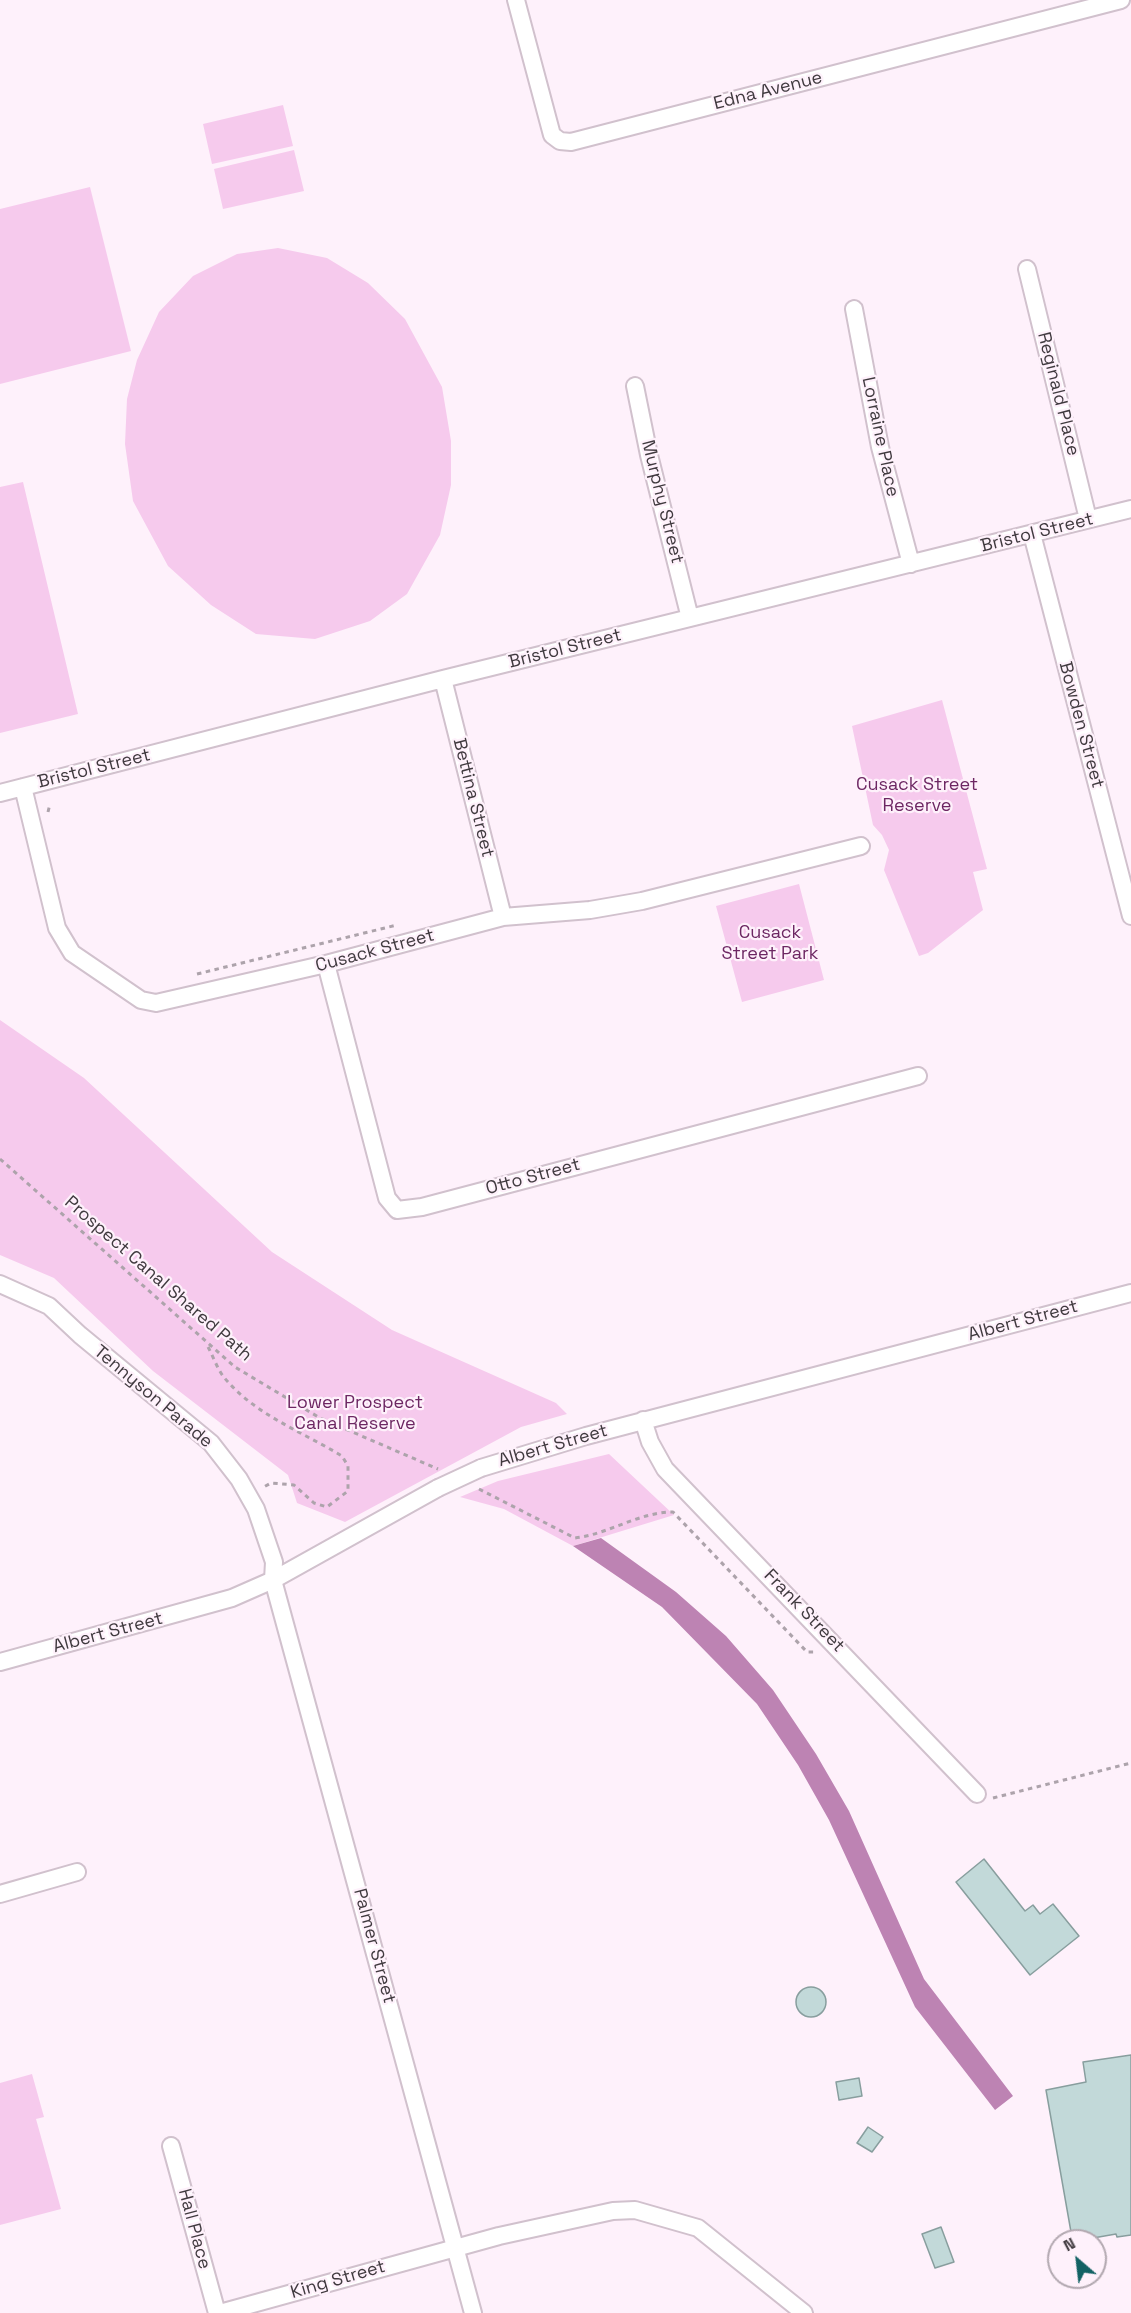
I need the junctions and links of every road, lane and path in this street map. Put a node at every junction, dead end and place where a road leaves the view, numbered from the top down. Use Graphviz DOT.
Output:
graph roads {
  1 [pos="516,0"];
  2 [pos="1121,0"];
  3 [pos="1027,269"];
  4 [pos="854,309"];
  5 [pos="635,386"];
  6 [pos="1131,509"];
  7 [pos="1088,519"];
  8 [pos="1032,534"];
  9 [pos="911,564"];
  10 [pos="690,618"];
  11 [pos="443,679"];
  12 [pos="23,787"];
  13 [pos="0,793"];
  14 [pos="50,804"];
  15 [pos="47,814"];
  16 [pos="861,846"];
  17 [pos="1131,916"];
  18 [pos="503,917"];
  19 [pos="399,925"];
  20 [pos="326,964"];
  21 [pos="190,975"];
  22 [pos="918,1076"];
  23 [pos="0,1159"];
  24 [pos="0,1284"];
  25 [pos="1131,1293"];
  26 [pos="207,1345"];
  27 [pos="643,1420"];
  28 [pos="436,1468"];
  29 [pos="482,1490"];
  30 [pos="249,1495"];
  31 [pos="273,1580"];
  32 [pos="843,1652"];
  33 [pos="0,1662"];
  34 [pos="1131,1763"];
  35 [pos="977,1794"];
  36 [pos="77,1872"];
  37 [pos="0,1894"];
  38 [pos="171,2146"];
  39 [pos="456,2247"];
  40 [pos="218,2313"];
  41 [pos="473,2313"];
  42 [pos="804,2313"];
  1 -- 2 [label="street, Edna Avenue"];
  3 -- 7 [label="street, Reginald Place"];
  4 -- 9 [label="street, Lorraine Place"];
  5 -- 10 [label="street, Murphy Street"];
  6 -- 7 [label="street, Bristol Street"];
  7 -- 8 [label="street, Bristol Street"];
  8 -- 9 [label="street, Bristol Street"];
  8 -- 17 [label="street, Bowden Street"];
  9 -- 10 [label="street, Bristol Street"];
  10 -- 11 [label="street, Bristol Street"];
  11 -- 12 [label="street, Bristol Street"];
  11 -- 18 [label="street, Bettina Street"];
  12 -- 13 [label="street, Bristol Street"];
  12 -- 20 [label="street, Cusack Street"];
  14 -- 15 [label="path"];
  16 -- 18 [label="street, Cusack Street"];
  18 -- 20 [label="street, Cusack Street"];
  19 -- 21 [label="path"];
  20 -- 22 [label="street, Otto Street"];
  23 -- 26 [label="path, Prospect Canal Shared Path"];
  24 -- 30 [label="street, Tennyson Parade"];
  25 -- 27 [label="street, Albert Street"];
  26 -- 28 [label="path, Prospect Canal Shared Path"];
  26 -- 30 [label="path"];
  27 -- 31 [label="street, Albert Street, bridge"];
  27 -- 32 [label="street, Frank Street"];
  29 -- 32 [label="path"];
  30 -- 31 [label="street, Tennyson Parade"];
  31 -- 33 [label="street, Albert Street"];
  31 -- 39 [label="street, Palmer Street"];
  32 -- 35 [label="street, Frank Street"];
  34 -- 35 [label="path"];
  36 -- 37 [label="street"];
  38 -- 40 [label="street, Hall Place"];
  39 -- 40 [label="street, King Street"];
  39 -- 41 [label="street, Palmer Street"];
  39 -- 42 [label="street, King Street"];
}
